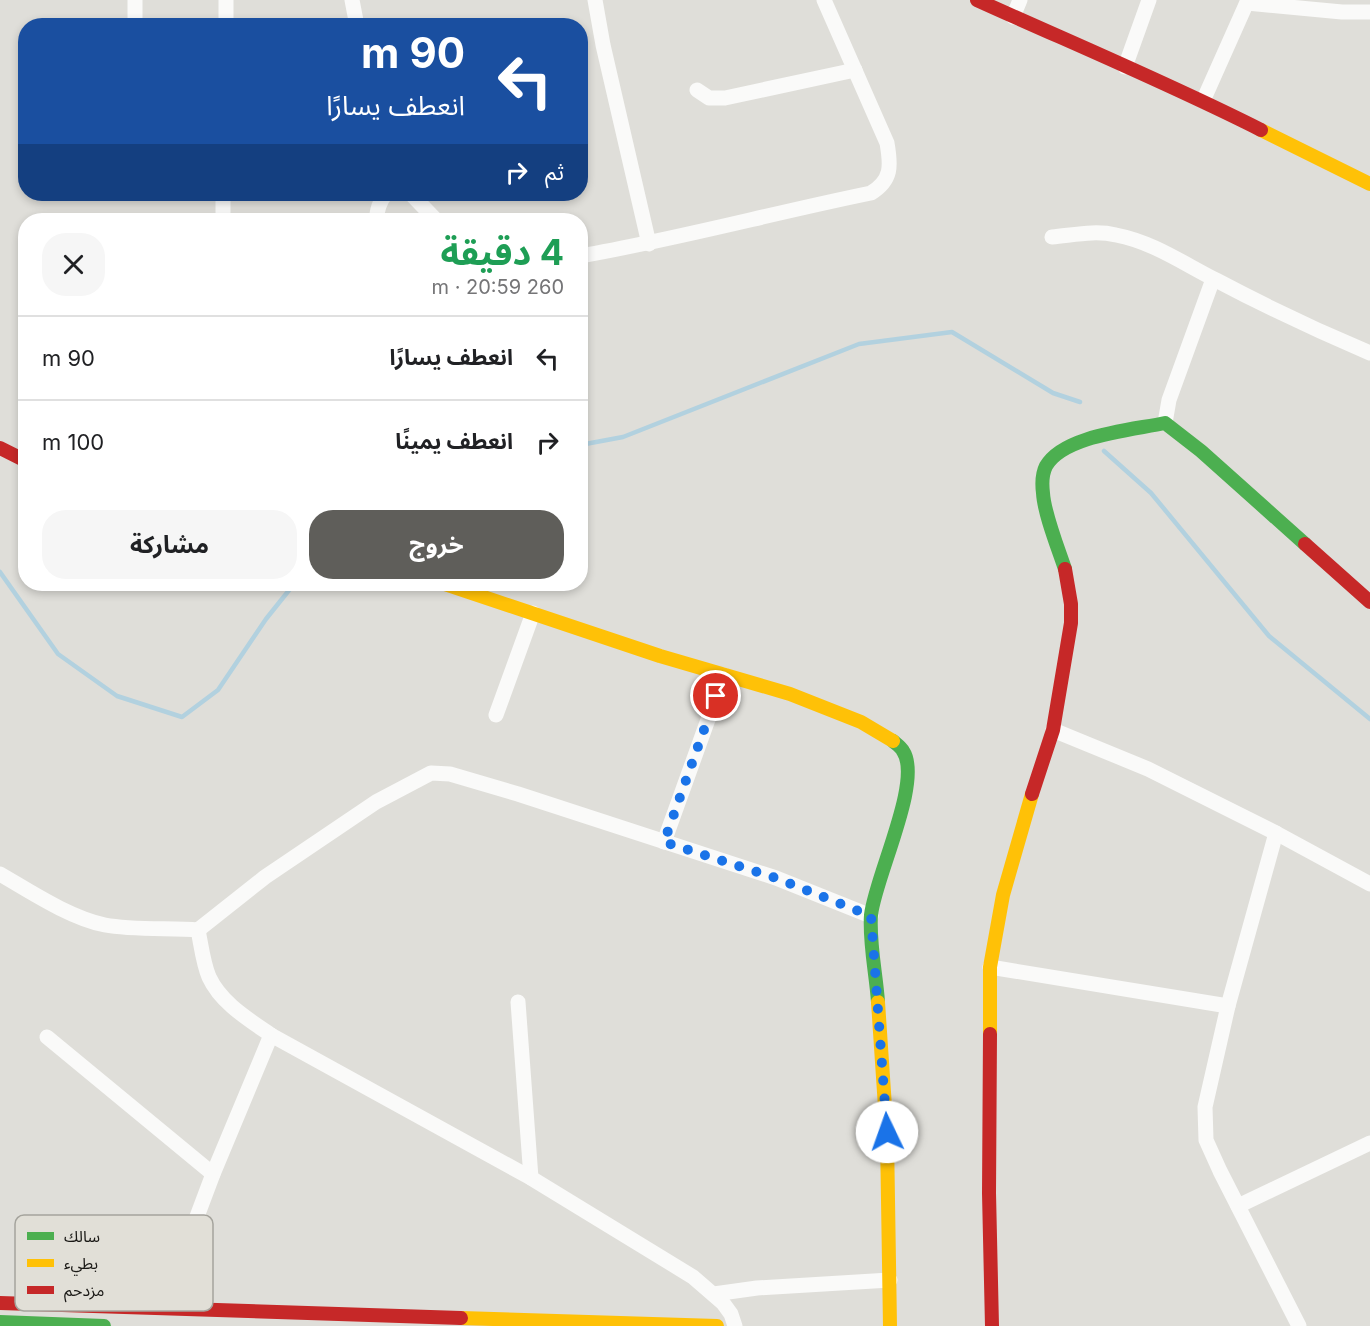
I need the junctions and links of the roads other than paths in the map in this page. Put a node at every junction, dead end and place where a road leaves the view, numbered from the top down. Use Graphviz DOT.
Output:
graph roads {
  1 [pos="135,0"];
  2 [pos="226,0"];
  3 [pos="352,0"];
  4 [pos="594,0"];
  5 [pos="824,0"];
  6 [pos="977,0"];
  7 [pos="1020,0"];
  8 [pos="1149,0"];
  9 [pos="1247,2"];
  10 [pos="1370,12"];
  11 [pos="1012,17"];
  12 [pos="135,18"];
  13 [pos="226,18"];
  14 [pos="355,18"];
  15 [pos="1125,67"];
  16 [pos="855,70"];
  17 [pos="697,90"];
  18 [pos="1203,101"];
  19 [pos="1370,184"];
  20 [pos="418,201"];
  21 [pos="429,213"];
  22 [pos="1053,237"];
  23 [pos="649,244"];
  24 [pos="588,255"];
  25 [pos="1213,279"];
  26 [pos="1370,353"];
  27 [pos="1165,423"];
  28 [pos="0,448"];
  29 [pos="18,457"];
  30 [pos="466,591"];
  31 [pos="1370,602"];
  32 [pos="533,613"];
  33 [pos="724,675"];
  34 [pos="496,715"];
  35 [pos="1053,729"];
  36 [pos="1276,832"];
  37 [pos="664,842"];
  38 [pos="0,874"];
  39 [pos="1370,884"];
  40 [pos="871,916"];
  41 [pos="198,930"];
  42 [pos="990,967"];
  43 [pos="518,1002"];
  44 [pos="1228,1006"];
  45 [pos="271,1035"];
  46 [pos="47,1037"];
  47 [pos="1370,1143"];
  48 [pos="213,1174"];
  49 [pos="531,1178"];
  50 [pos="1238,1206"];
  51 [pos="198,1215"];
  52 [pos="890,1280"];
  53 [pos="714,1294"];
  54 [pos="0,1303"];
  55 [pos="15,1303"];
  56 [pos="213,1311"];
  57 [pos="0,1322"];
  58 [pos="406,1322"];
  59 [pos="1296,1325"];
  60 [pos="104,1326"];
  61 [pos="717,1326"];
  62 [pos="735,1326"];
  63 [pos="890,1326"];
  64 [pos="992,1326"];
  1 -- 12 [label="street"];
  2 -- 13 [label="street"];
  3 -- 14 [label="street"];
  4 -- 23 [label="street"];
  5 -- 16 [label="street"];
  6 -- 11 [label="street"];
  7 -- 11 [label="street"];
  8 -- 15 [label="street"];
  9 -- 10 [label="street"];
  9 -- 18 [label="street"];
  11 -- 15 [label="street"];
  15 -- 18 [label="street"];
  16 -- 17 [label="street"];
  16 -- 23 [label="street"];
  18 -- 19 [label="street"];
  20 -- 21 [label="street"];
  22 -- 25 [label="street"];
  23 -- 24 [label="street"];
  25 -- 26 [label="street"];
  25 -- 27 [label="street"];
  27 -- 31 [label="street"];
  27 -- 35 [label="street"];
  28 -- 29 [label="street"];
  30 -- 32 [label="street"];
  32 -- 33 [label="street"];
  32 -- 34 [label="street"];
  33 -- 37 [label="street"];
  33 -- 40 [label="street"];
  35 -- 36 [label="street"];
  35 -- 42 [label="street"];
  36 -- 39 [label="street"];
  36 -- 44 [label="street"];
  37 -- 40 [label="street"];
  37 -- 41 [label="street"];
  38 -- 41 [label="street"];
  40 -- 52 [label="street"];
  41 -- 45 [label="street"];
  42 -- 44 [label="street"];
  42 -- 64 [label="street"];
  43 -- 49 [label="street"];
  44 -- 50 [label="street"];
  45 -- 48 [label="street"];
  45 -- 49 [label="street"];
  46 -- 48 [label="street"];
  47 -- 50 [label="street"];
  48 -- 51 [label="street"];
  49 -- 53 [label="street"];
  50 -- 59 [label="street"];
  52 -- 53 [label="street"];
  52 -- 63 [label="street"];
  53 -- 62 [label="street"];
  54 -- 55 [label="street"];
  56 -- 58 [label="street"];
  57 -- 60 [label="street"];
  58 -- 61 [label="street"];
}
